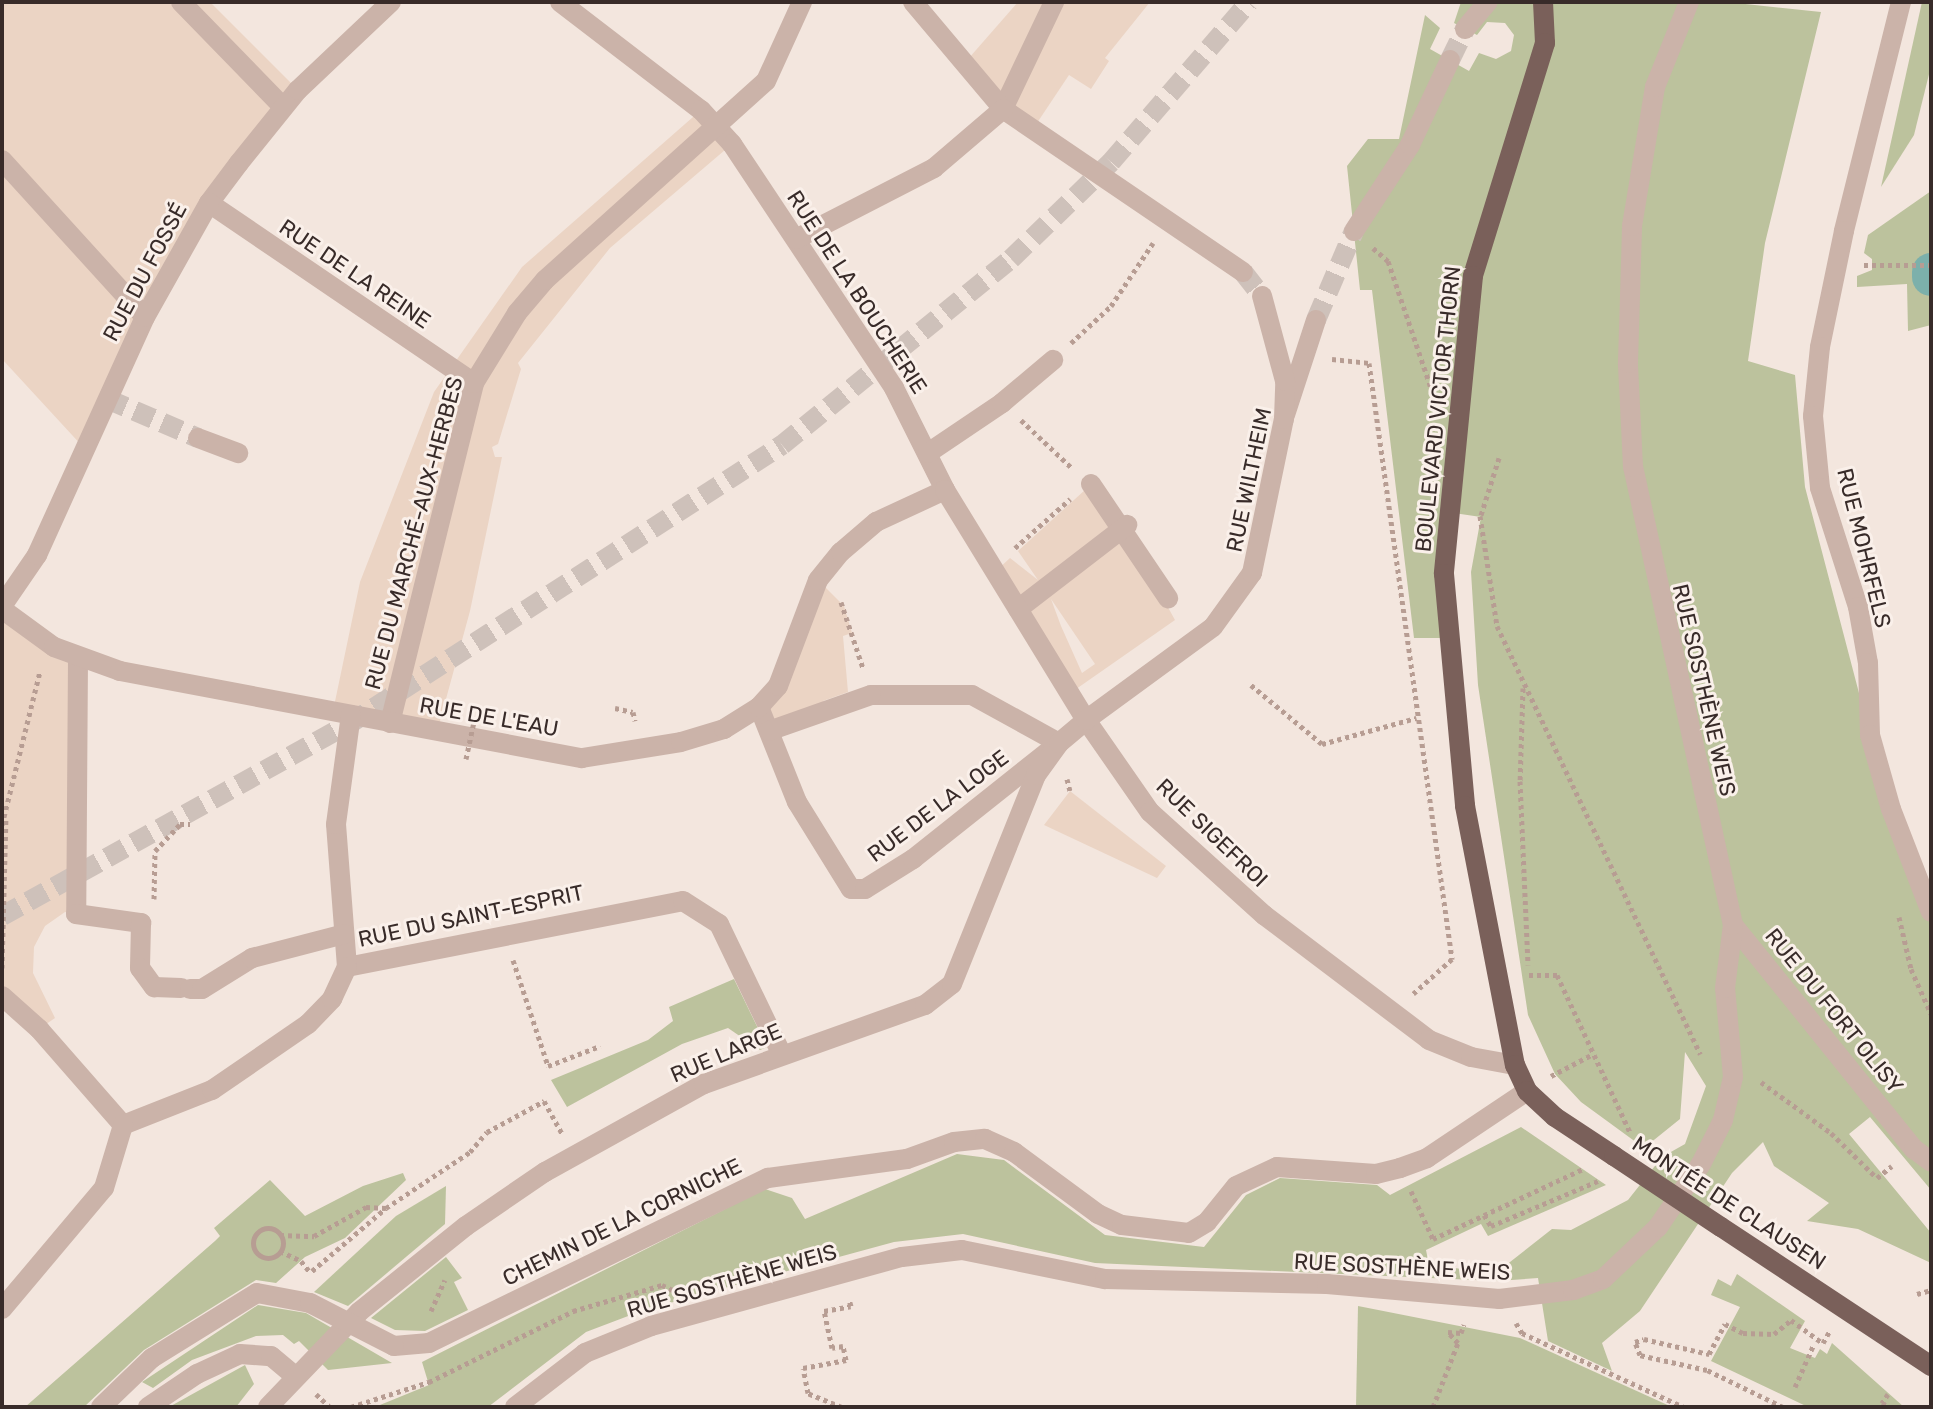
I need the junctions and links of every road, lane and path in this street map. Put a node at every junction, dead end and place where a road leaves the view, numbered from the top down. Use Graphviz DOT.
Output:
graph roads {
  1 [pos="181,2"];
  2 [pos="391,2"];
  3 [pos="560,2"];
  4 [pos="802,2"];
  5 [pos="913,2"];
  6 [pos="1054,2"];
  7 [pos="1488,2"];
  8 [pos="1543,2"];
  9 [pos="1689,2"];
  10 [pos="1901,2"];
  11 [pos="1465,29"];
  12 [pos="1450,60"];
  13 [pos="283,107"];
  14 [pos="1003,109"];
  15 [pos="718,127"];
  16 [pos="2,160"];
  17 [pos="209,203"];
  18 [pos="1168,221"];
  19 [pos="1354,231"];
  20 [pos="796,239"];
  21 [pos="1873,265"];
  22 [pos="1931,265"];
  23 [pos="1243,272"];
  24 [pos="1262,296"];
  25 [pos="145,317"];
  26 [pos="1316,320"];
  27 [pos="1307,356"];
  28 [pos="1053,360"];
  29 [pos="474,383"];
  30 [pos="1284,419"];
  31 [pos="1021,421"];
  32 [pos="1457,423"];
  33 [pos="198,438"];
  34 [pos="238,453"];
  35 [pos="928,453"];
  36 [pos="1499,458"];
  37 [pos="1064,460"];
  38 [pos="1083,489"];
  39 [pos="945,490"];
  40 [pos="1447,512"];
  41 [pos="1481,516"];
  42 [pos="1124,527"];
  43 [pos="1011,552"];
  44 [pos="1168,598"];
  45 [pos="2,607"];
  46 [pos="1018,609"];
  47 [pos="852,633"];
  48 [pos="855,641"];
  49 [pos="47,643"];
  50 [pos="78,659"];
  51 [pos="1251,685"];
  52 [pos="1523,686"];
  53 [pos="759,707"];
  54 [pos="351,715"];
  55 [pos="1416,718"];
  56 [pos="474,720"];
  57 [pos="1086,720"];
  58 [pos="390,723"];
  59 [pos="769,731"];
  60 [pos="1059,743"];
  61 [pos="466,759"];
  62 [pos="1067,779"];
  63 [pos="1070,791"];
  64 [pos="6,818"];
  65 [pos="190,824"];
  66 [pos="2,825"];
  67 [pos="154,905"];
  68 [pos="1931,912"];
  69 [pos="1733,925"];
  70 [pos="504,933"];
  71 [pos="344,934"];
  72 [pos="347,967"];
  73 [pos="2,968"];
  74 [pos="2,996"];
  75 [pos="1392,1014"];
  76 [pos="600,1046"];
  77 [pos="781,1053"];
  78 [pos="1593,1054"];
  79 [pos="1515,1065"];
  80 [pos="1555,1074"];
  81 [pos="1733,1077"];
  82 [pos="1757,1080"];
  83 [pos="1527,1091"];
  84 [pos="123,1125"];
  85 [pos="575,1155"];
  86 [pos="1614,1156"];
  87 [pos="1931,1162"];
  88 [pos="1400,1168"];
  89 [pos="1877,1178"];
  90 [pos="1599,1180"];
  91 [pos="386,1208"];
  92 [pos="1484,1215"];
  93 [pos="280,1235"];
  94 [pos="280,1251"];
  95 [pos="301,1261"];
  96 [pos="312,1271"];
  97 [pos="450,1271"];
  98 [pos="1931,1290"];
  99 [pos="678,1293"];
  100 [pos="1917,1294"];
  101 [pos="1459,1296"];
  102 [pos="1499,1299"];
  103 [pos="2,1309"];
  104 [pos="824,1311"];
  105 [pos="429,1343"];
  106 [pos="1823,1343"];
  107 [pos="1814,1344"];
  108 [pos="1931,1366"];
  109 [pos="294,1375"];
  110 [pos="1795,1387"];
  111 [pos="1888,1394"];
  112 [pos="101,1407"];
  113 [pos="148,1407"];
  114 [pos="268,1407"];
  115 [pos="351,1407"];
  116 [pos="515,1407"];
  117 [pos="844,1407"];
  118 [pos="855,1407"];
  119 [pos="1433,1407"];
  120 [pos="1684,1407"];
  121 [pos="1783,1407"];
  122 [pos="1888,1407"];
  1 -- 13 [label="street"];
  2 -- 13 [label="street, RUE DU FOSSÉ"];
  3 -- 15 [label="street, RUE DE LA BOUCHERIE"];
  4 -- 15 [label="street, RUE DU MARCHÉ-AUX-HERBES"];
  5 -- 14 [label="street"];
  6 -- 14 [label="street"];
  7 -- 11 [label="street"];
  8 -- 32 [label="main road, BOULEVARD VICTOR THORN"];
  9 -- 69 [label="street, RUE SOSTHÈNE WEIS"];
  10 -- 68 [label="street, RUE MOHRFELS"];
  12 -- 19 [label="street"];
  13 -- 17 [label="street, RUE DU FOSSÉ"];
  14 -- 18 [label="street"];
  14 -- 20 [label="street"];
  15 -- 20 [label="street, RUE DE LA BOUCHERIE"];
  15 -- 29 [label="street, RUE DU MARCHÉ-AUX-HERBES"];
  16 -- 25 [label="street"];
  17 -- 25 [label="street, RUE DU FOSSÉ"];
  17 -- 29 [label="street, RUE DE LA REINE"];
  18 -- 23 [label="street"];
  18 -- 28 [label="path"];
  19 -- 32 [label="path"];
  20 -- 35 [label="street, RUE DE LA BOUCHERIE"];
  21 -- 22 [label="path"];
  24 -- 30 [label="street"];
  25 -- 45 [label="street, RUE DU FOSSÉ"];
  26 -- 27 [label="street, RUE WILTHEIM"];
  27 -- 30 [label="street, RUE WILTHEIM"];
  27 -- 55 [label="path"];
  28 -- 35 [label="street"];
  29 -- 58 [label="street, RUE DU MARCHÉ-AUX-HERBES"];
  30 -- 57 [label="street, RUE WILTHEIM"];
  31 -- 37 [label="path"];
  32 -- 40 [label="main road, BOULEVARD VICTOR THORN"];
  33 -- 34 [label="street"];
  35 -- 39 [label="street, RUE DE LA BOUCHERIE"];
  36 -- 41 [label="path"];
  38 -- 42 [label="street"];
  38 -- 43 [label="path"];
  39 -- 46 [label="street, RUE SIGEFROI"];
  39 -- 53 [label="street, RUE DE L'EAU"];
  40 -- 41 [label="path"];
  40 -- 79 [label="main road, BOULEVARD VICTOR THORN"];
  41 -- 52 [label="path"];
  42 -- 44 [label="street"];
  42 -- 46 [label="street"];
  45 -- 49 [label="street, RUE DE L'EAU"];
  46 -- 57 [label="street, RUE SIGEFROI"];
  47 -- 48 [label="path"];
  49 -- 50 [label="street, RUE DE L'EAU"];
  49 -- 64 [label="path"];
  50 -- 54 [label="street, RUE DE L'EAU"];
  50 -- 71 [label="street"];
  51 -- 55 [label="path"];
  52 -- 78 [label="path"];
  52 -- 81 [label="path"];
  53 -- 58 [label="street, RUE DE L'EAU"];
  53 -- 59 [label="street, RUE DE LA LOGE"];
  54 -- 58 [label="street, RUE DE L'EAU"];
  54 -- 71 [label="street, RUE DU MARCHÉ-AUX-HERBES"];
  55 -- 75 [label="path"];
  56 -- 61 [label="path, bridge"];
  57 -- 60 [label="street, RUE LARGE"];
  57 -- 75 [label="street, RUE SIGEFROI"];
  59 -- 60 [label="street"];
  59 -- 60 [label="street, RUE DE LA LOGE"];
  60 -- 77 [label="street, RUE LARGE"];
  62 -- 63 [label="path"];
  64 -- 66 [label="path"];
  64 -- 73 [label="path"];
  65 -- 67 [label="path"];
  69 -- 81 [label="street, RUE SOSTHÈNE WEIS"];
  69 -- 87 [label="street, RUE DU FORT OLISY"];
  70 -- 72 [label="street, RUE DU SAINT-ESPRIT"];
  70 -- 76 [label="path"];
  70 -- 77 [label="street, RUE DU SAINT-ESPRIT"];
  71 -- 72 [label="street, RUE DU MARCHÉ-AUX-HERBES"];
  72 -- 84 [label="street, RUE DU SAINT-ESPRIT"];
  74 -- 84 [label="street"];
  75 -- 79 [label="street, RUE SIGEFROI"];
  77 -- 85 [label="street, RUE LARGE"];
  78 -- 80 [label="path"];
  78 -- 86 [label="path"];
  79 -- 83 [label="main road, MONTÉE DE CLAUSEN"];
  81 -- 102 [label="street, RUE SOSTHÈNE WEIS"];
  82 -- 89 [label="path"];
  83 -- 86 [label="main road, MONTÉE DE CLAUSEN"];
  83 -- 88 [label="street, CHEMIN DE LA CORNICHE"];
  84 -- 103 [label="street"];
  85 -- 91 [label="path"];
  85 -- 109 [label="street, RUE LARGE"];
  86 -- 92 [label="path"];
  86 -- 108 [label="main road, MONTÉE DE CLAUSEN, bridge"];
  88 -- 92 [label="path"];
  88 -- 105 [label="street, CHEMIN DE LA CORNICHE"];
  90 -- 92 [label="path"];
  91 -- 93 [label="path"];
  91 -- 96 [label="path"];
  93 -- 94 [label="path"];
  93 -- 94 [label="path"];
  94 -- 95 [label="path"];
  97 -- 105 [label="path"];
  98 -- 100 [label="path"];
  99 -- 115 [label="path"];
  101 -- 102 [label="street, RUE SOSTHÈNE WEIS"];
  101 -- 116 [label="street, RUE SOSTHÈNE WEIS"];
  101 -- 119 [label="path"];
  102 -- 120 [label="path"];
  104 -- 117 [label="path"];
  105 -- 112 [label="street, CHEMIN DE LA CORNICHE, bridge"];
  106 -- 121 [label="path"];
  107 -- 110 [label="path"];
  109 -- 113 [label="street"];
  109 -- 114 [label="street, RUE LARGE"];
  111 -- 122 [label="path"];
  117 -- 118 [label="path"];
}
